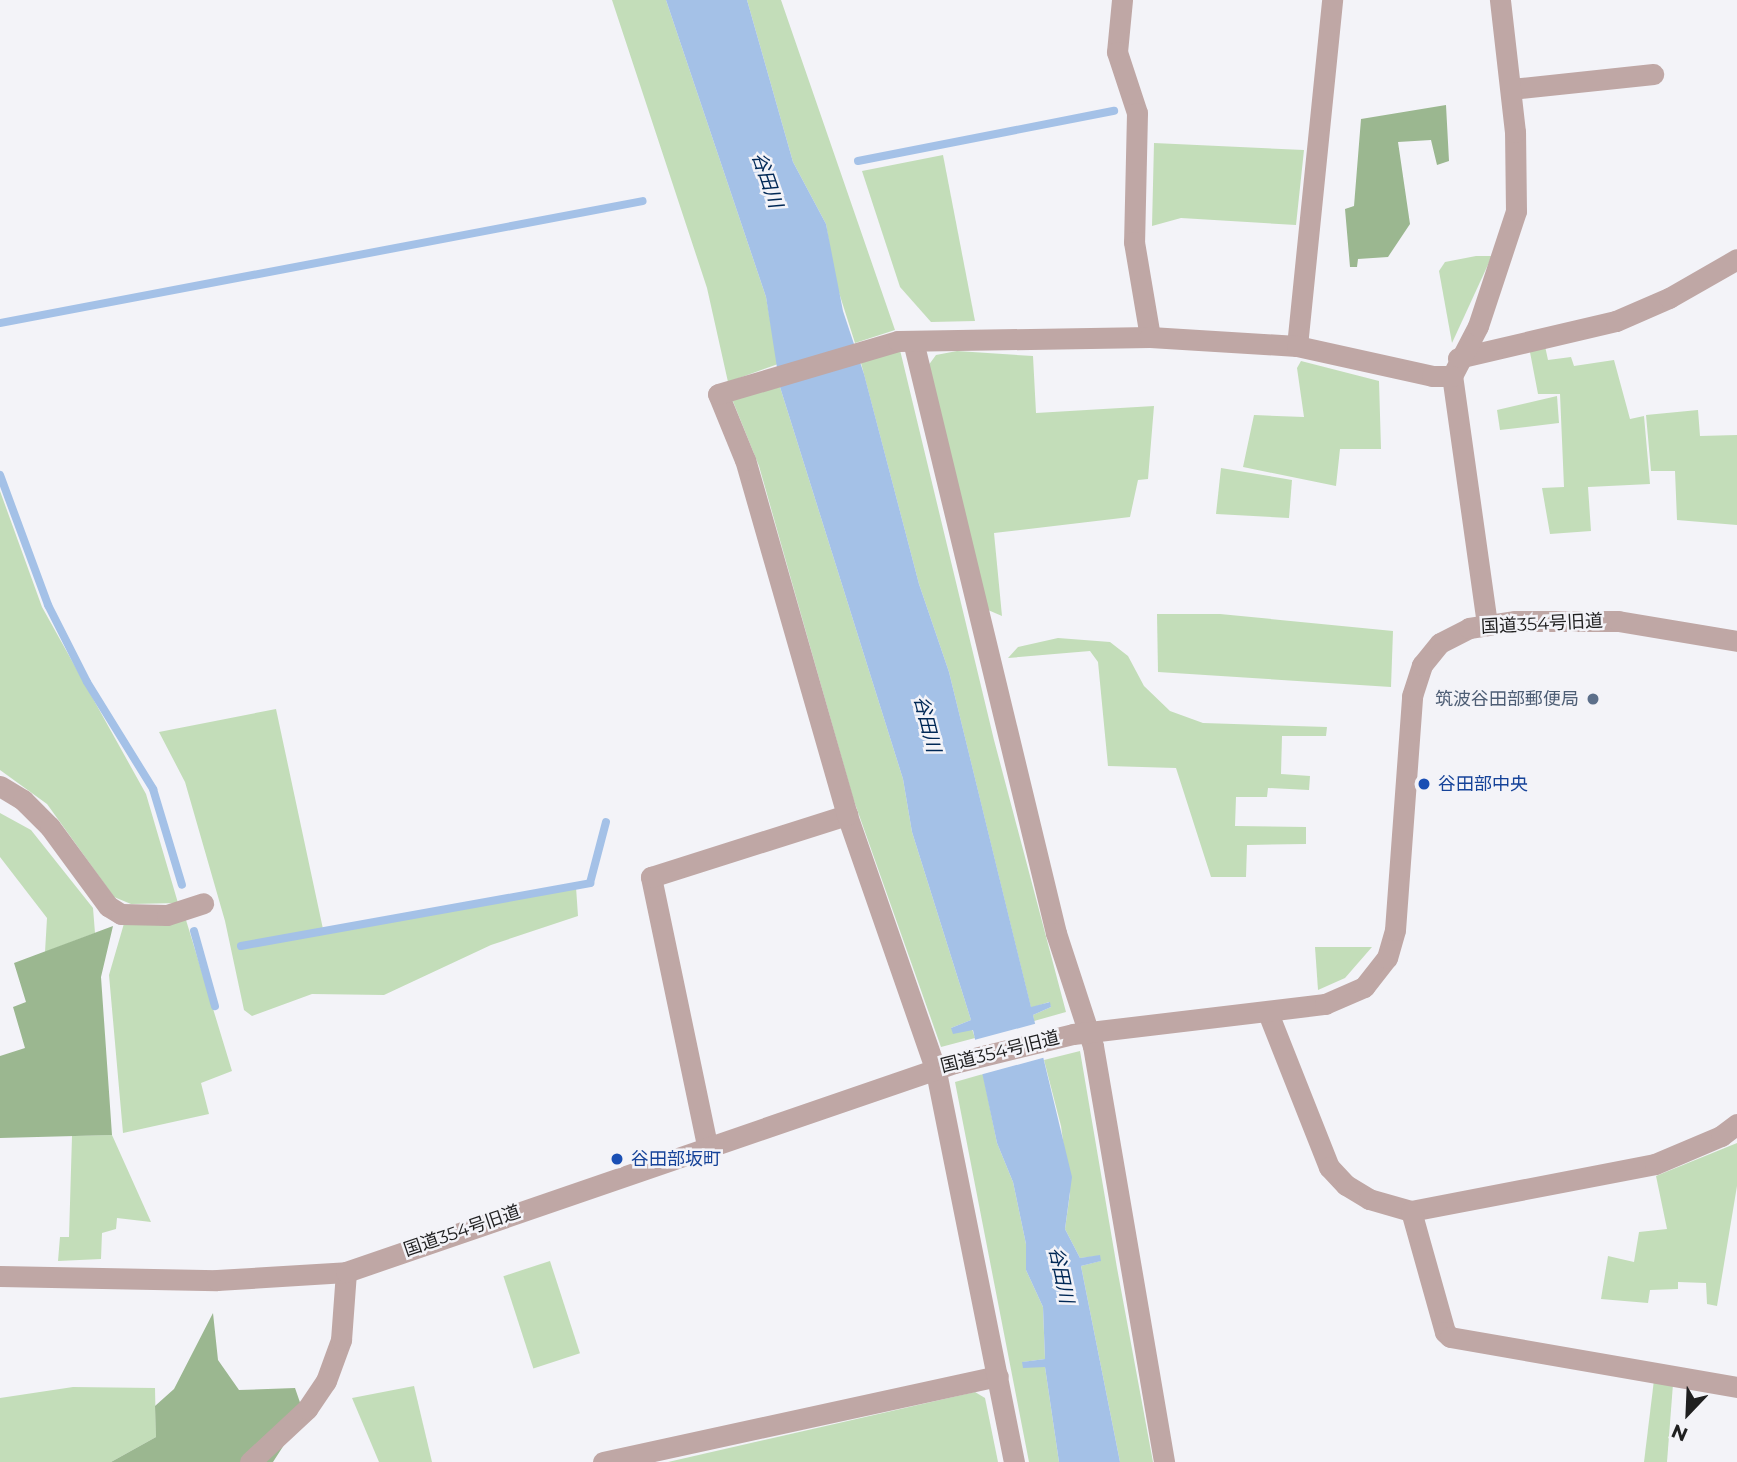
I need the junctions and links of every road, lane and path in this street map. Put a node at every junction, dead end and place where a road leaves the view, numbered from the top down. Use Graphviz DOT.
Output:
graph roads {
  1 [pos="1122,0"];
  2 [pos="1332,0"];
  3 [pos="1500,0"];
  4 [pos="1653,74"];
  5 [pos="1511,89"];
  6 [pos="1737,258"];
  7 [pos="1150,337"];
  8 [pos="905,341"];
  9 [pos="1297,346"];
  10 [pos="1455,367"];
  11 [pos="1487,624"];
  12 [pos="1737,641"];
  13 [pos="0,786"];
  14 [pos="847,815"];
  15 [pos="203,903"];
  16 [pos="1268,1013"];
  17 [pos="1081,1034"];
  18 [pos="944,1065"];
  19 [pos="1737,1124"];
  20 [pos="707,1145"];
  21 [pos="1411,1211"];
  22 [pos="346,1272"];
  23 [pos="0,1276"];
  24 [pos="998,1376"];
  25 [pos="1737,1387"];
  26 [pos="250,1462"];
  27 [pos="603,1462"];
  28 [pos="1014,1462"];
  29 [pos="1164,1462"];
  1 -- 7 [label="street"];
  2 -- 9 [label="street"];
  3 -- 5 [label="street"];
  4 -- 5 [label="street"];
  5 -- 10 [label="street"];
  6 -- 10 [label="street"];
  7 -- 8 [label="street"];
  7 -- 9 [label="street"];
  8 -- 14 [label="street"];
  8 -- 17 [label="street"];
  9 -- 10 [label="street"];
  10 -- 11 [label="street"];
  11 -- 12 [label="street, 国道354号旧道"];
  11 -- 16 [label="street, 国道354号旧道"];
  13 -- 15 [label="street"];
  14 -- 18 [label="street"];
  14 -- 20 [label="street"];
  16 -- 17 [label="street, 国道354号旧道"];
  16 -- 21 [label="street"];
  17 -- 18 [label="street, 国道354号旧道"];
  17 -- 29 [label="street"];
  18 -- 20 [label="street, 国道354号旧道"];
  18 -- 24 [label="street"];
  19 -- 21 [label="street"];
  20 -- 22 [label="street, 国道354号旧道"];
  21 -- 25 [label="street"];
  22 -- 23 [label="street, 国道354号旧道"];
  22 -- 26 [label="street"];
  24 -- 27 [label="street"];
  24 -- 28 [label="street"];
}
